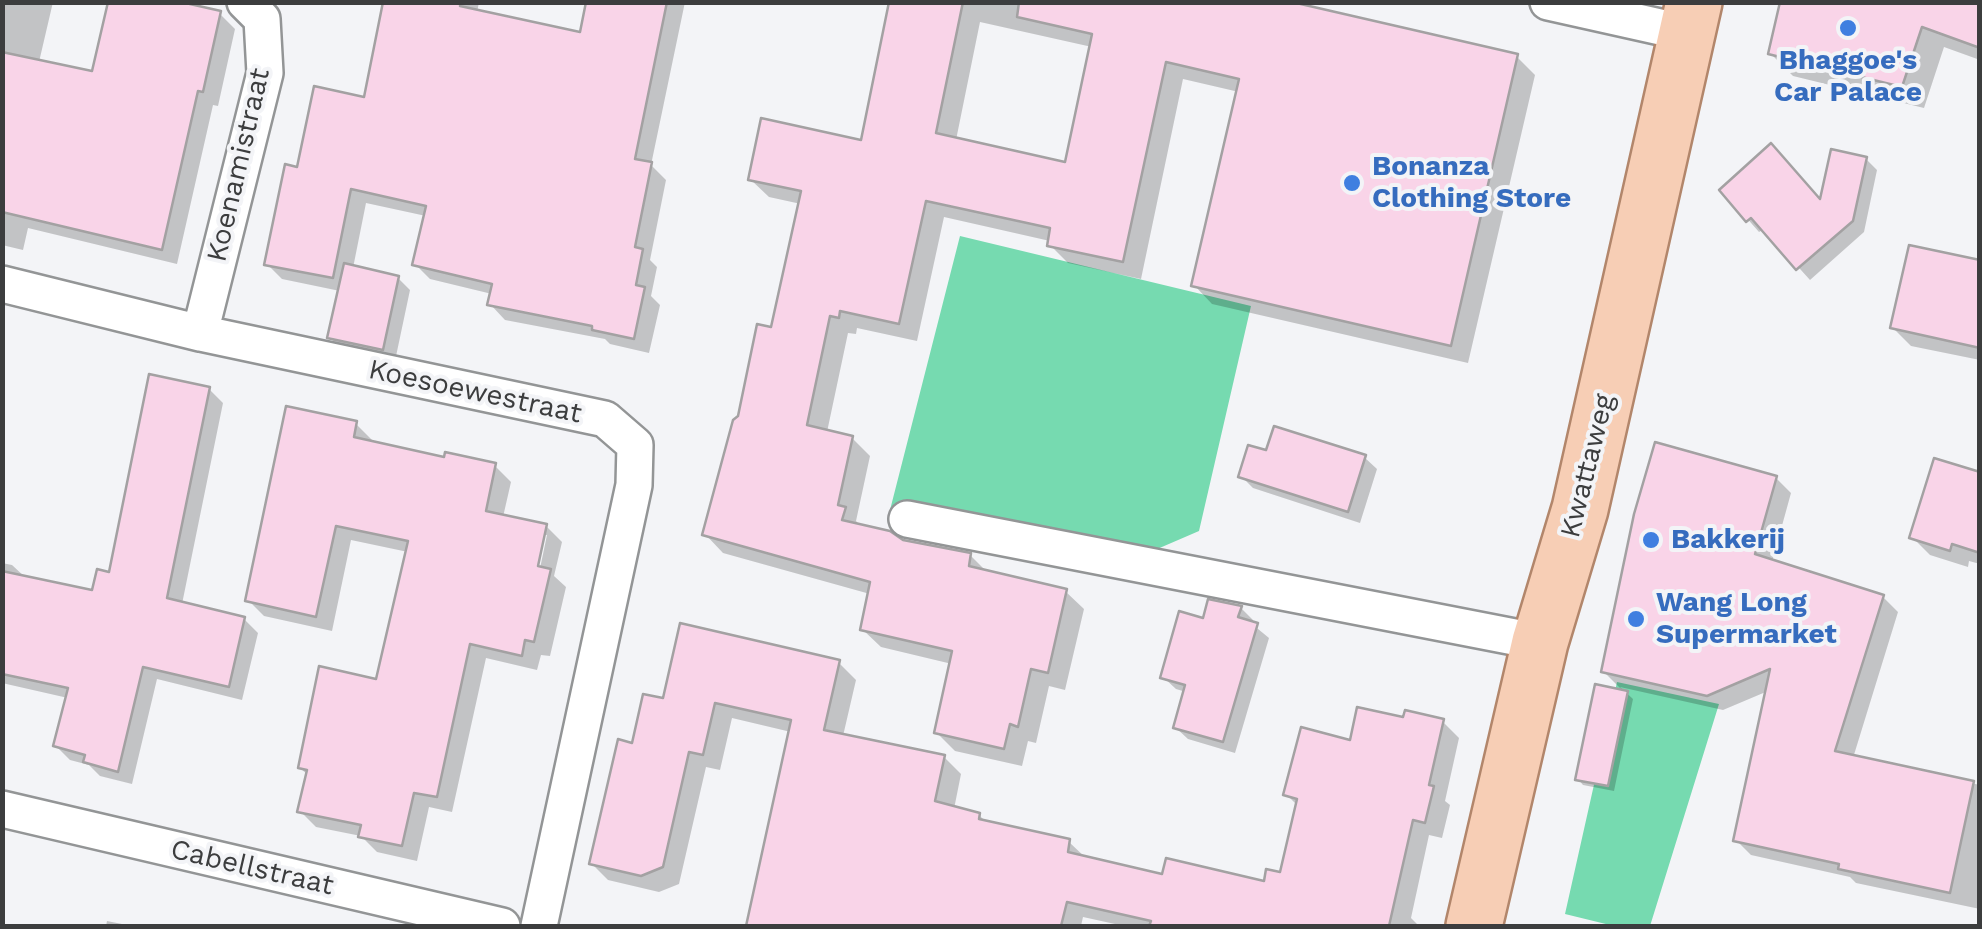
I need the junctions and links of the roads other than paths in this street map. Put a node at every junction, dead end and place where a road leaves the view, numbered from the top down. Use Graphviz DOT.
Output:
graph roads {
  1 [pos="245,2"];
  2 [pos="1548,2"];
  3 [pos="1691,18"];
  4 [pos="2,284"];
  5 [pos="200,334"];
  6 [pos="907,519"];
  7 [pos="1540,642"];
  8 [pos="2,809"];
  9 [pos="502,926"];
  10 [pos="539,926"];
  11 [pos="1479,926"];
  1 -- 5 [label="street, Koenamistraat"];
  2 -- 3 [label="street"];
  3 -- 7 [label="main road, Kwattaweg"];
  4 -- 5 [label="street, Koesoewestraat"];
  5 -- 10 [label="street, Koesoewestraat"];
  6 -- 7 [label="street"];
  7 -- 11 [label="main road, Kwattaweg"];
  8 -- 9 [label="street, Cabellstraat"];
}
